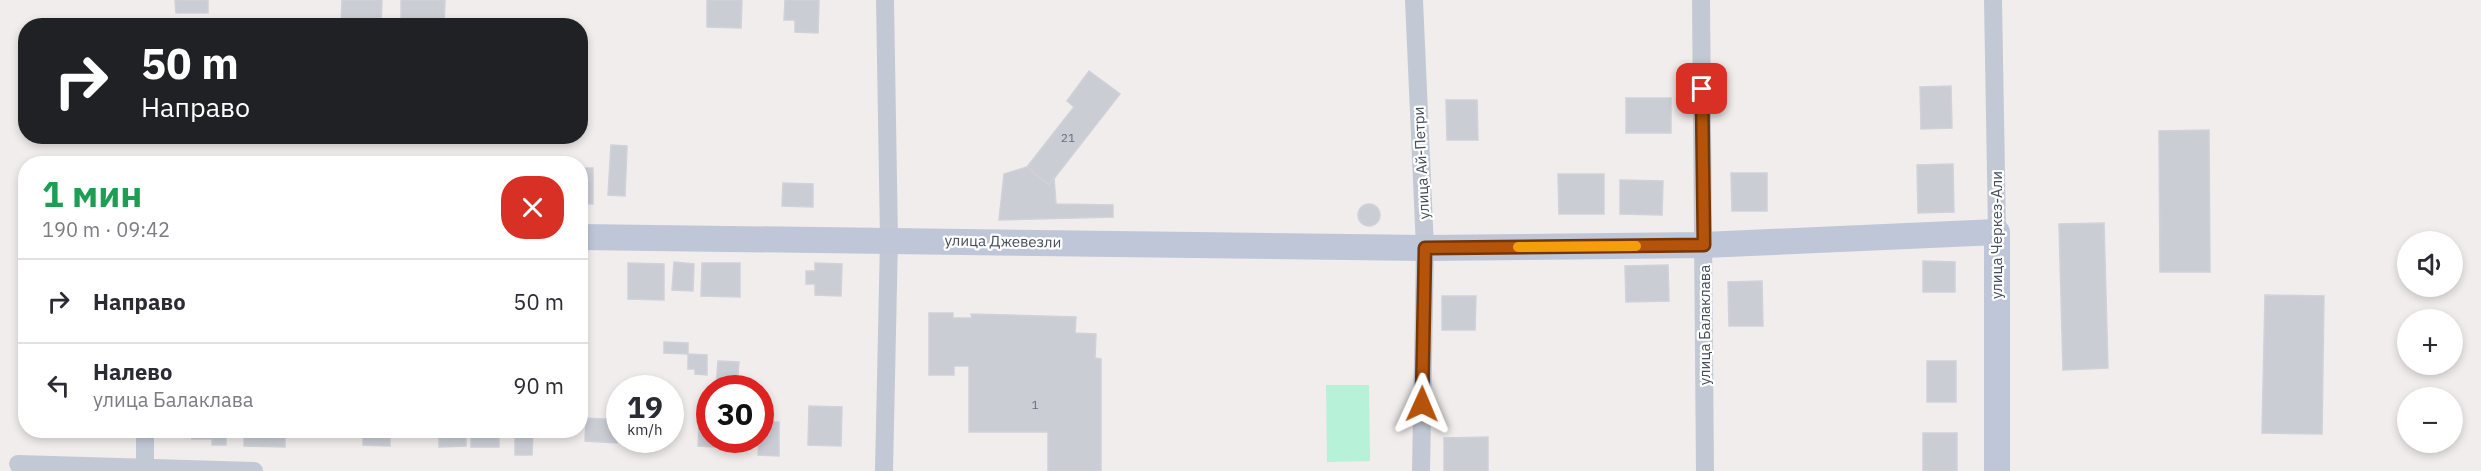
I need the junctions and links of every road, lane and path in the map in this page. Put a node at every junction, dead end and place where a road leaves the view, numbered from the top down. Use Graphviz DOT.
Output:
graph roads {
  1 [pos="885,0"];
  2 [pos="1414,0"];
  3 [pos="1701,0"];
  4 [pos="1993,0"];
  5 [pos="1997,232"];
  6 [pos="588,237"];
  7 [pos="889,239"];
  8 [pos="1704,245"];
  9 [pos="1425,248"];
  10 [pos="145,438"];
  11 [pos="18,464"];
  12 [pos="145,469"];
  13 [pos="254,471"];
  14 [pos="884,471"];
  15 [pos="1421,471"];
  16 [pos="1705,471"];
  17 [pos="1997,471"];
  1 -- 7 [label="street"];
  2 -- 9 [label="street, улица Ай-Петри"];
  3 -- 8 [label="street, улица Балаклава"];
  4 -- 5 [label="street, улица Черкез-Али"];
  5 -- 8 [label="street, улица Джевезли"];
  5 -- 17 [label="street, улица Черкез-Али"];
  6 -- 7 [label="street, улица Джевезли"];
  7 -- 9 [label="street, улица Джевезли"];
  7 -- 14 [label="street"];
  8 -- 9 [label="street, улица Джевезли"];
  8 -- 16 [label="street, улица Балаклава"];
  9 -- 15 [label="street, улица Ай-Петри"];
  10 -- 12 [label="street"];
  11 -- 12 [label="street"];
  12 -- 13 [label="street"];
}
